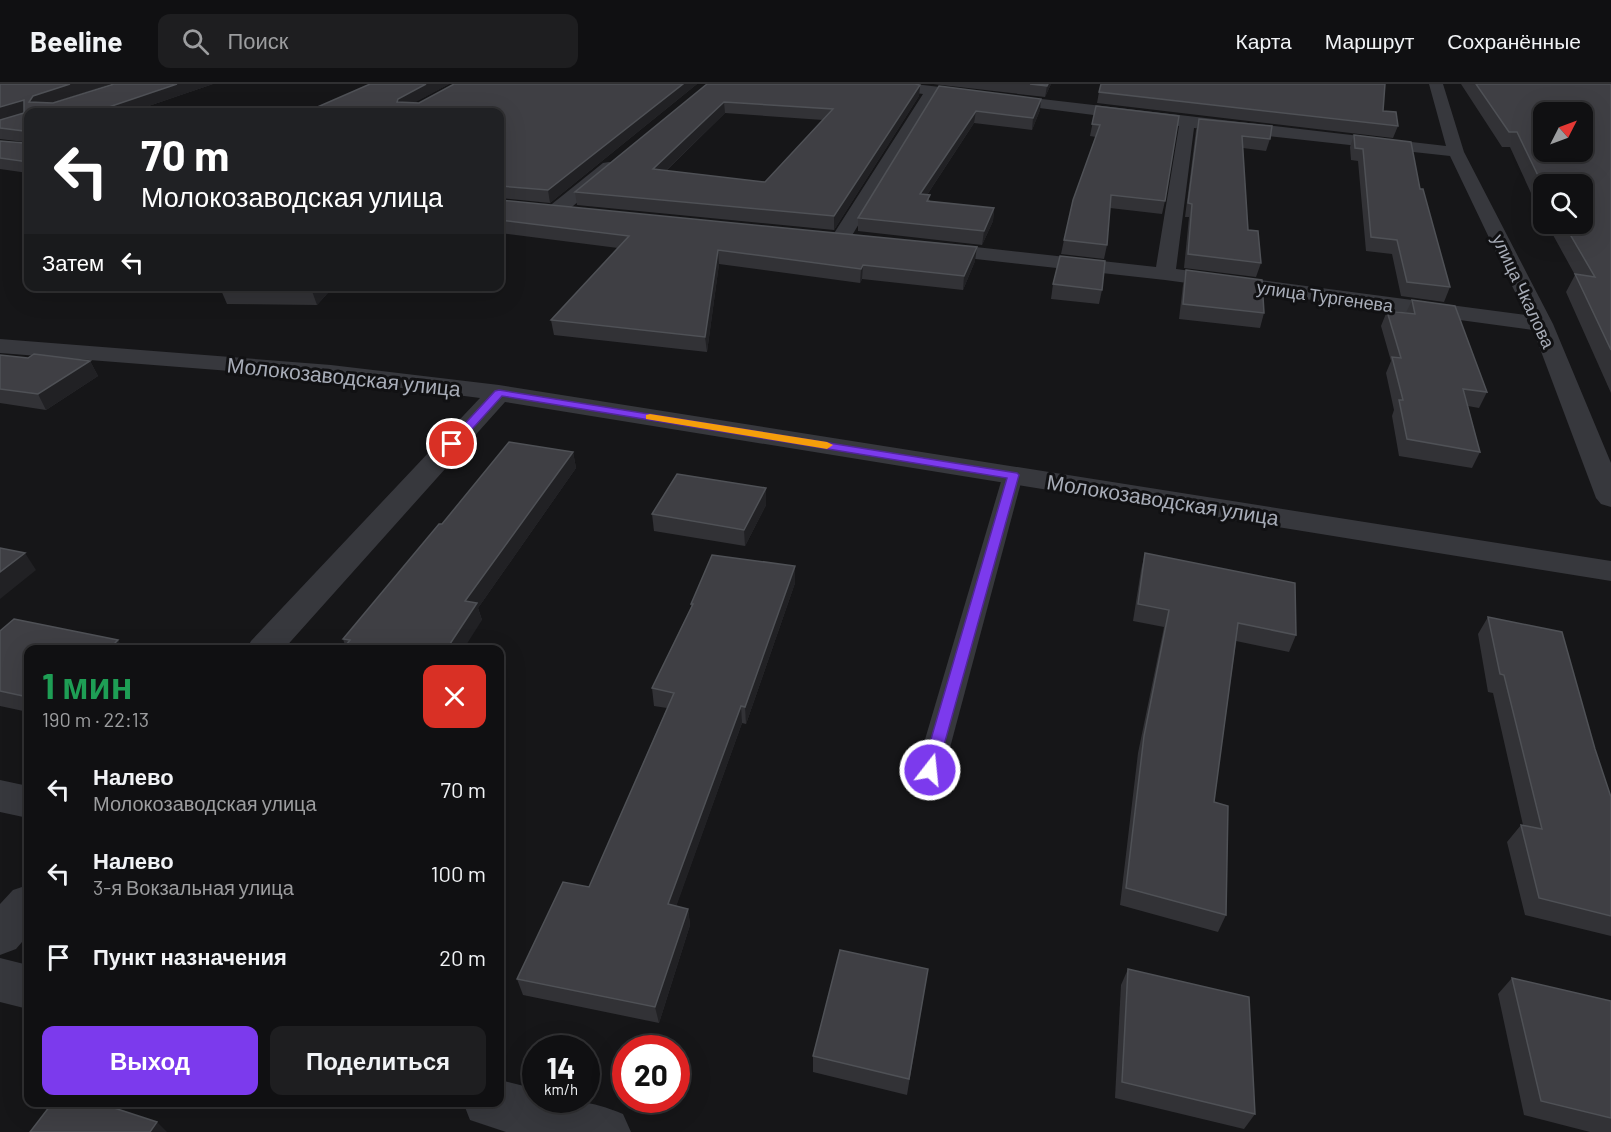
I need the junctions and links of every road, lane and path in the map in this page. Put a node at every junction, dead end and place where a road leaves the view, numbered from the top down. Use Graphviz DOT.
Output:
graph roads {
  1 [pos="879,84"];
  2 [pos="1436,84"];
  3 [pos="932,91"];
  4 [pos="1187,122"];
  5 [pos="1456,152"];
  6 [pos="618,160"];
  7 [pos="532,210"];
  8 [pos="554,212"];
  9 [pos="577,214"];
  10 [pos="818,236"];
  11 [pos="841,238"];
  12 [pos="864,241"];
  13 [pos="910,246"];
  14 [pos="1165,274"];
  15 [pos="1542,324"];
  16 [pos="0,346"];
  17 [pos="499,393"];
  18 [pos="1013,475"];
  19 [pos="1611,498"];
  20 [pos="1611,571"];
  21 [pos="268,645"];
  22 [pos="930,770"];
  23 [pos="0,796"];
  24 [pos="24,801"];
  25 [pos="24,908"];
  26 [pos="0,935"];
  27 [pos="0,980"];
  28 [pos="24,986"];
  29 [pos="504,1106"];
  30 [pos="605,1132"];
  1 -- 3 [label="street"];
  2 -- 5 [label="street, улица Чкалова"];
  3 -- 4 [label="street"];
  3 -- 11 [label="street"];
  4 -- 5 [label="street"];
  4 -- 14 [label="street"];
  5 -- 15 [label="street, улица Чкалова"];
  6 -- 8 [label="street"];
  7 -- 8 [label="street"];
  8 -- 9 [label="street"];
  10 -- 11 [label="street"];
  11 -- 12 [label="street"];
  13 -- 14 [label="street, улица Тургенева"];
  14 -- 15 [label="street, улица Тургенева"];
  15 -- 19 [label="street, улица Чкалова"];
  16 -- 17 [label="street, Молокозаводская улица"];
  17 -- 18 [label="street, Молокозаводская улица"];
  17 -- 21 [label="street"];
  18 -- 20 [label="street, Молокозаводская улица"];
  18 -- 22 [label="lane"];
  23 -- 24 [label="street"];
  25 -- 26 [label="street"];
  27 -- 28 [label="street"];
  29 -- 30 [label="street"];
}
